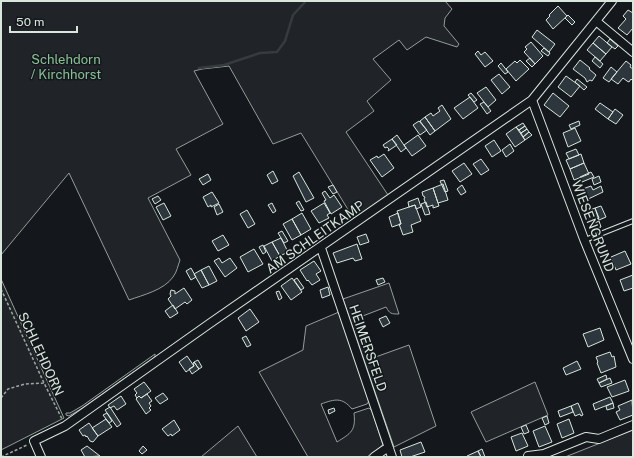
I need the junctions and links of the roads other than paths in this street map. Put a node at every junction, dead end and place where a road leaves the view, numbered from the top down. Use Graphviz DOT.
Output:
graph roads {
  1 [pos="612,1"];
  2 [pos="596,21"];
  3 [pos="633,52"];
  4 [pos="532,100"];
  5 [pos="633,221"];
  6 [pos="585,240"];
  7 [pos="321,248"];
  8 [pos="633,359"];
  9 [pos="633,425"];
  10 [pos="389,448"];
  11 [pos="528,456"];
  12 [pos="41,457"];
  13 [pos="374,457"];
  14 [pos="392,457"];
  1 -- 2 [label="street, AM SCHLEITKAMP"];
  2 -- 3 [label="street"];
  2 -- 4 [label="street, AM SCHLEITKAMP"];
  4 -- 6 [label="street, WIESENGRUND"];
  4 -- 7 [label="street, AM SCHLEITKAMP"];
  5 -- 6 [label="lane"];
  6 -- 8 [label="street, WIESENGRUND"];
  7 -- 10 [label="street, HEIMERSFELD"];
  7 -- 12 [label="street, AM SCHLEITKAMP"];
  9 -- 11 [label="street"];
  10 -- 13 [label="street"];
  10 -- 14 [label="street, HEIMERSFELD"];
}
